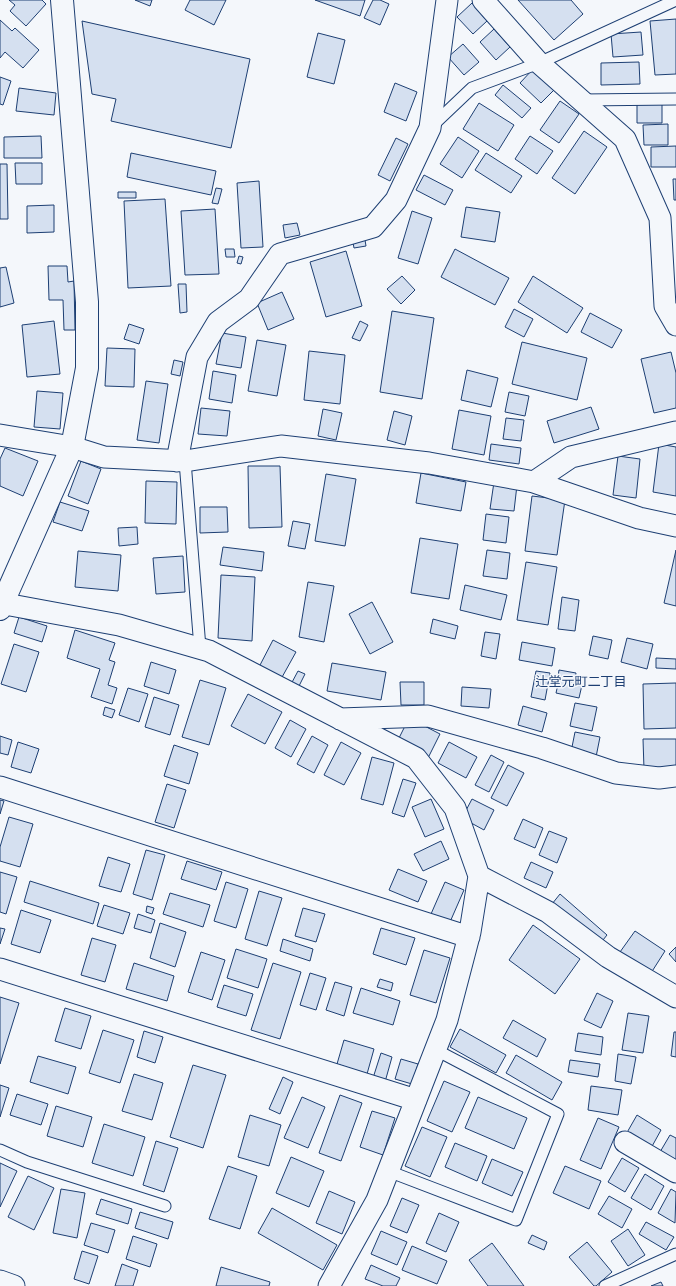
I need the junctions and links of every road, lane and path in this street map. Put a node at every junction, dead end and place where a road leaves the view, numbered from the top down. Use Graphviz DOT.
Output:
graph roads {
  1 [pos="62,0"];
  2 [pos="448,0"];
  3 [pos="483,0"];
  4 [pos="676,0"];
  5 [pos="539,63"];
  6 [pos="676,99"];
  7 [pos="582,100"];
  8 [pos="430,128"];
  9 [pos="676,325"];
  10 [pos="676,432"];
  11 [pos="0,435"];
  12 [pos="72,447"];
  13 [pos="181,461"];
  14 [pos="534,482"];
  15 [pos="676,526"];
  16 [pos="1,605"];
  17 [pos="200,648"];
  18 [pos="340,719"];
  19 [pos="676,776"];
  20 [pos="0,787"];
  21 [pos="479,876"];
  22 [pos="469,937"];
  23 [pos="0,969"];
  24 [pos="676,997"];
  25 [pos="436,1050"];
  26 [pos="416,1100"];
  27 [pos="625,1142"];
  28 [pos="0,1150"];
  29 [pos="388,1171"];
  30 [pos="676,1172"];
  31 [pos="165,1206"];
  32 [pos="676,1254"];
  33 [pos="0,1281"];
  34 [pos="14,1286"];
  35 [pos="329,1286"];
  36 [pos="605,1286"];
  1 -- 12 [label="street"];
  2 -- 8 [label="street"];
  3 -- 5 [label="street"];
  4 -- 5 [label="lane"];
  5 -- 7 [label="street"];
  5 -- 8 [label="lane"];
  6 -- 7 [label="lane"];
  7 -- 9 [label="street"];
  8 -- 13 [label="street"];
  10 -- 14 [label="street"];
  11 -- 12 [label="street"];
  12 -- 13 [label="street"];
  12 -- 16 [label="street"];
  13 -- 14 [label="street"];
  13 -- 17 [label="lane"];
  14 -- 15 [label="street"];
  16 -- 17 [label="street"];
  17 -- 18 [label="street"];
  18 -- 19 [label="street"];
  18 -- 21 [label="street"];
  20 -- 22 [label="street"];
  21 -- 22 [label="street"];
  21 -- 24 [label="street"];
  22 -- 25 [label="street"];
  23 -- 26 [label="street"];
  25 -- 26 [label="street"];
  25 -- 29 [label="lane"];
  26 -- 29 [label="street"];
  27 -- 30 [label="street"];
  28 -- 31 [label="lane"];
  29 -- 35 [label="street"];
  32 -- 36 [label="lane"];
  33 -- 34 [label="street"];
}
